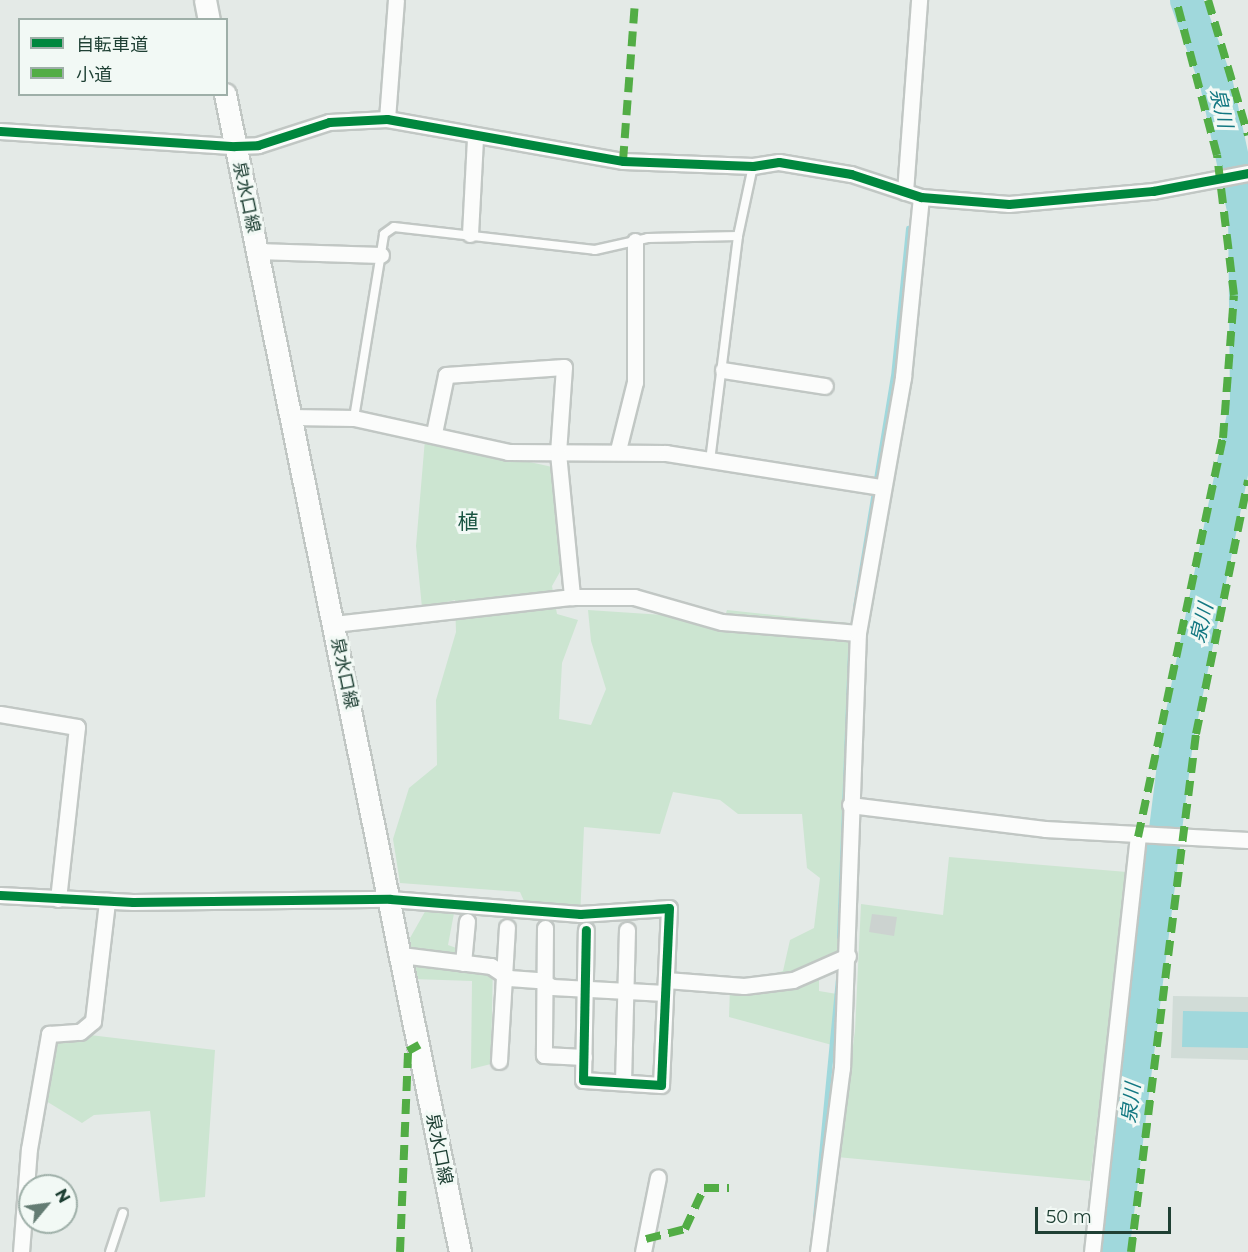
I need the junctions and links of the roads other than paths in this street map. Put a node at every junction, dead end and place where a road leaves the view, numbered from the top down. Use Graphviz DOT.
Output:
graph roads {
  1 [pos="205,0"];
  2 [pos="396,0"];
  3 [pos="919,0"];
  4 [pos="209,18"];
  5 [pos="225,96"];
  6 [pos="387,119"];
  7 [pos="0,131"];
  8 [pos="475,137"];
  9 [pos="235,146"];
  10 [pos="753,166"];
  11 [pos="1248,173"];
  12 [pos="905,192"];
  13 [pos="921,197"];
  14 [pos="470,234"];
  15 [pos="738,236"];
  16 [pos="635,241"];
  17 [pos="257,251"];
  18 [pos="381,255"];
  19 [pos="723,370"];
  20 [pos="825,386"];
  21 [pos="291,417"];
  22 [pos="354,418"];
  23 [pos="434,433"];
  24 [pos="618,450"];
  25 [pos="558,453"];
  26 [pos="710,462"];
  27 [pos="880,487"];
  28 [pos="572,597"];
  29 [pos="334,624"];
  30 [pos="858,633"];
  31 [pos="0,714"];
  32 [pos="850,805"];
  33 [pos="1145,837"];
  34 [pos="1248,840"];
  35 [pos="0,896"];
  36 [pos="58,899"];
  37 [pos="390,899"];
  38 [pos="107,901"];
  39 [pos="467,921"];
  40 [pos="507,927"];
  41 [pos="545,928"];
  42 [pos="586,930"];
  43 [pos="627,930"];
  44 [pos="401,955"];
  45 [pos="848,956"];
  46 [pos="463,963"];
  47 [pos="504,975"];
  48 [pos="545,983"];
  49 [pos="665,986"];
  50 [pos="585,989"];
  51 [pos="626,991"];
  52 [pos="584,1057"];
  53 [pos="499,1061"];
  54 [pos="623,1082"];
  55 [pos="658,1177"];
  56 [pos="123,1214"];
  57 [pos="21,1252"];
  58 [pos="110,1252"];
  59 [pos="460,1252"];
  60 [pos="643,1252"];
  61 [pos="818,1252"];
  62 [pos="1092,1252"];
  1 -- 4 [label="main road"];
  2 -- 6 [label="street"];
  3 -- 12 [label="street"];
  5 -- 9 [label="main road, 泉水口線"];
  6 -- 8 [label="street"];
  6 -- 9 [label="street"];
  7 -- 9 [label="street"];
  8 -- 10 [label="street"];
  8 -- 14 [label="street"];
  9 -- 17 [label="main road, 泉水口線"];
  10 -- 12 [label="street"];
  10 -- 15 [label="lane"];
  11 -- 13 [label="street"];
  12 -- 13 [label="street"];
  13 -- 27 [label="street"];
  14 -- 16 [label="lane"];
  14 -- 18 [label="lane"];
  15 -- 16 [label="lane"];
  15 -- 19 [label="lane"];
  16 -- 24 [label="street"];
  17 -- 18 [label="street"];
  17 -- 21 [label="main road, 泉水口線"];
  18 -- 22 [label="lane"];
  19 -- 20 [label="street"];
  19 -- 26 [label="lane"];
  21 -- 22 [label="street"];
  21 -- 29 [label="main road, 泉水口線"];
  22 -- 23 [label="street"];
  23 -- 25 [label="street"];
  23 -- 25 [label="street"];
  24 -- 25 [label="street"];
  24 -- 26 [label="street"];
  25 -- 28 [label="street"];
  26 -- 27 [label="street"];
  27 -- 30 [label="street"];
  28 -- 29 [label="street"];
  28 -- 30 [label="street"];
  29 -- 37 [label="main road, 泉水口線"];
  30 -- 32 [label="street"];
  31 -- 36 [label="street"];
  32 -- 33 [label="street"];
  32 -- 45 [label="street"];
  33 -- 34 [label="street"];
  33 -- 62 [label="street"];
  35 -- 36 [label="street"];
  36 -- 38 [label="street"];
  37 -- 38 [label="street"];
  37 -- 44 [label="main road, 泉水口線"];
  37 -- 49 [label="street"];
  38 -- 57 [label="street"];
  39 -- 46 [label="street"];
  40 -- 47 [label="street"];
  41 -- 48 [label="street"];
  42 -- 50 [label="street"];
  43 -- 51 [label="street"];
  44 -- 46 [label="street"];
  44 -- 59 [label="main road, 泉水口線"];
  45 -- 49 [label="street"];
  45 -- 61 [label="street"];
  46 -- 47 [label="street"];
  47 -- 48 [label="street"];
  47 -- 53 [label="street"];
  48 -- 50 [label="street"];
  48 -- 52 [label="street"];
  49 -- 51 [label="street"];
  49 -- 54 [label="street"];
  50 -- 51 [label="street"];
  50 -- 52 [label="street"];
  51 -- 54 [label="street"];
  52 -- 54 [label="street"];
  55 -- 60 [label="street"];
  56 -- 58 [label="lane"];
}
